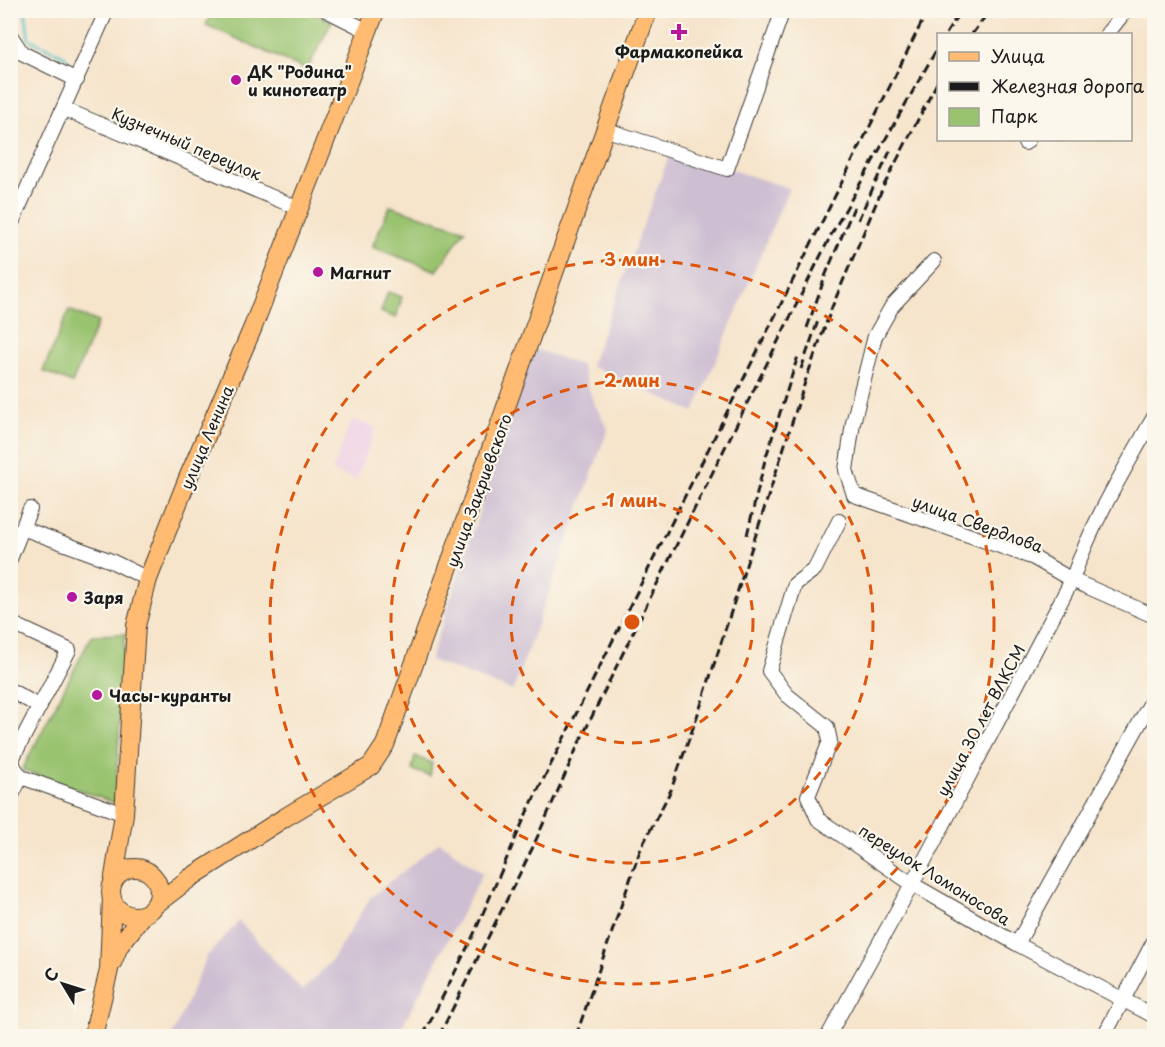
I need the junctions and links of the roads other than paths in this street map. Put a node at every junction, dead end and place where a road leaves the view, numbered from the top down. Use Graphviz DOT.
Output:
graph roads {
  1 [pos="107,10"];
  2 [pos="326,10"];
  3 [pos="376,10"];
  4 [pos="648,10"];
  5 [pos="783,10"];
  6 [pos="1126,10"];
  7 [pos="368,31"];
  8 [pos="1108,33"];
  9 [pos="10,35"];
  10 [pos="76,80"];
  11 [pos="64,109"];
  12 [pos="607,130"];
  13 [pos="15,206"];
  14 [pos="298,208"];
  15 [pos="10,227"];
  16 [pos="934,261"];
  17 [pos="1155,417"];
  18 [pos="30,508"];
  19 [pos="839,521"];
  20 [pos="22,528"];
  21 [pos="10,559"];
  22 [pos="148,579"];
  23 [pos="1072,580"];
  24 [pos="1155,616"];
  25 [pos="13,624"];
  26 [pos="10,690"];
  27 [pos="1155,697"];
  28 [pos="39,706"];
  29 [pos="16,775"];
  30 [pos="10,799"];
  31 [pos="124,814"];
  32 [pos="147,871"];
  33 [pos="190,878"];
  34 [pos="912,884"];
  35 [pos="113,890"];
  36 [pos="150,909"];
  37 [pos="1155,941"];
  38 [pos="1017,944"];
  39 [pos="109,970"];
  40 [pos="1124,999"];
  41 [pos="1155,1016"];
  42 [pos="93,1036"];
  43 [pos="828,1036"];
  44 [pos="1104,1036"];
  1 -- 10 [label="street"];
  2 -- 7 [label="street"];
  3 -- 7 [label="main road, улица Ленина"];
  4 -- 12 [label="main road, улица Закриевского"];
  5 -- 12 [label="street"];
  6 -- 8 [label="street"];
  7 -- 14 [label="main road, улица Ленина"];
  9 -- 10 [label="street"];
  10 -- 11 [label="street"];
  11 -- 13 [label="street"];
  11 -- 14 [label="street, Кузнечный переулок"];
  12 -- 33 [label="main road, улица Закриевского"];
  13 -- 15 [label="street"];
  14 -- 22 [label="main road, улица Ленина"];
  16 -- 23 [label="street, улица Свердлова"];
  17 -- 23 [label="street, улица 30 лет ВЛКСМ"];
  18 -- 20 [label="street"];
  19 -- 34 [label="street, переулок Ломоносова"];
  20 -- 21 [label="street"];
  20 -- 22 [label="street"];
  22 -- 31 [label="main road, улица Ленина"];
  23 -- 24 [label="street, улица Свердлова"];
  23 -- 34 [label="street, улица 30 лет ВЛКСМ"];
  25 -- 28 [label="street"];
  26 -- 28 [label="street"];
  27 -- 38 [label="street"];
  28 -- 29 [label="street"];
  29 -- 30 [label="street"];
  29 -- 31 [label="street"];
  31 -- 32 [label="main road"];
  31 -- 35 [label="main road, улица Ленина"];
  32 -- 33 [label="main road"];
  32 -- 35 [label="main road"];
  32 -- 36 [label="main road"];
  33 -- 36 [label="main road, улица Закриевского"];
  34 -- 38 [label="street, переулок Ломоносова"];
  34 -- 43 [label="street, улица 30 лет ВЛКСМ"];
  35 -- 36 [label="main road"];
  35 -- 39 [label="main road, улица Ленина"];
  36 -- 39 [label="main road, улица Закриевского"];
  37 -- 40 [label="street"];
  38 -- 40 [label="street, переулок Ломоносова"];
  39 -- 42 [label="main road, улица Ленина"];
  40 -- 41 [label="street, переулок Ломоносова"];
  40 -- 44 [label="street"];
}
